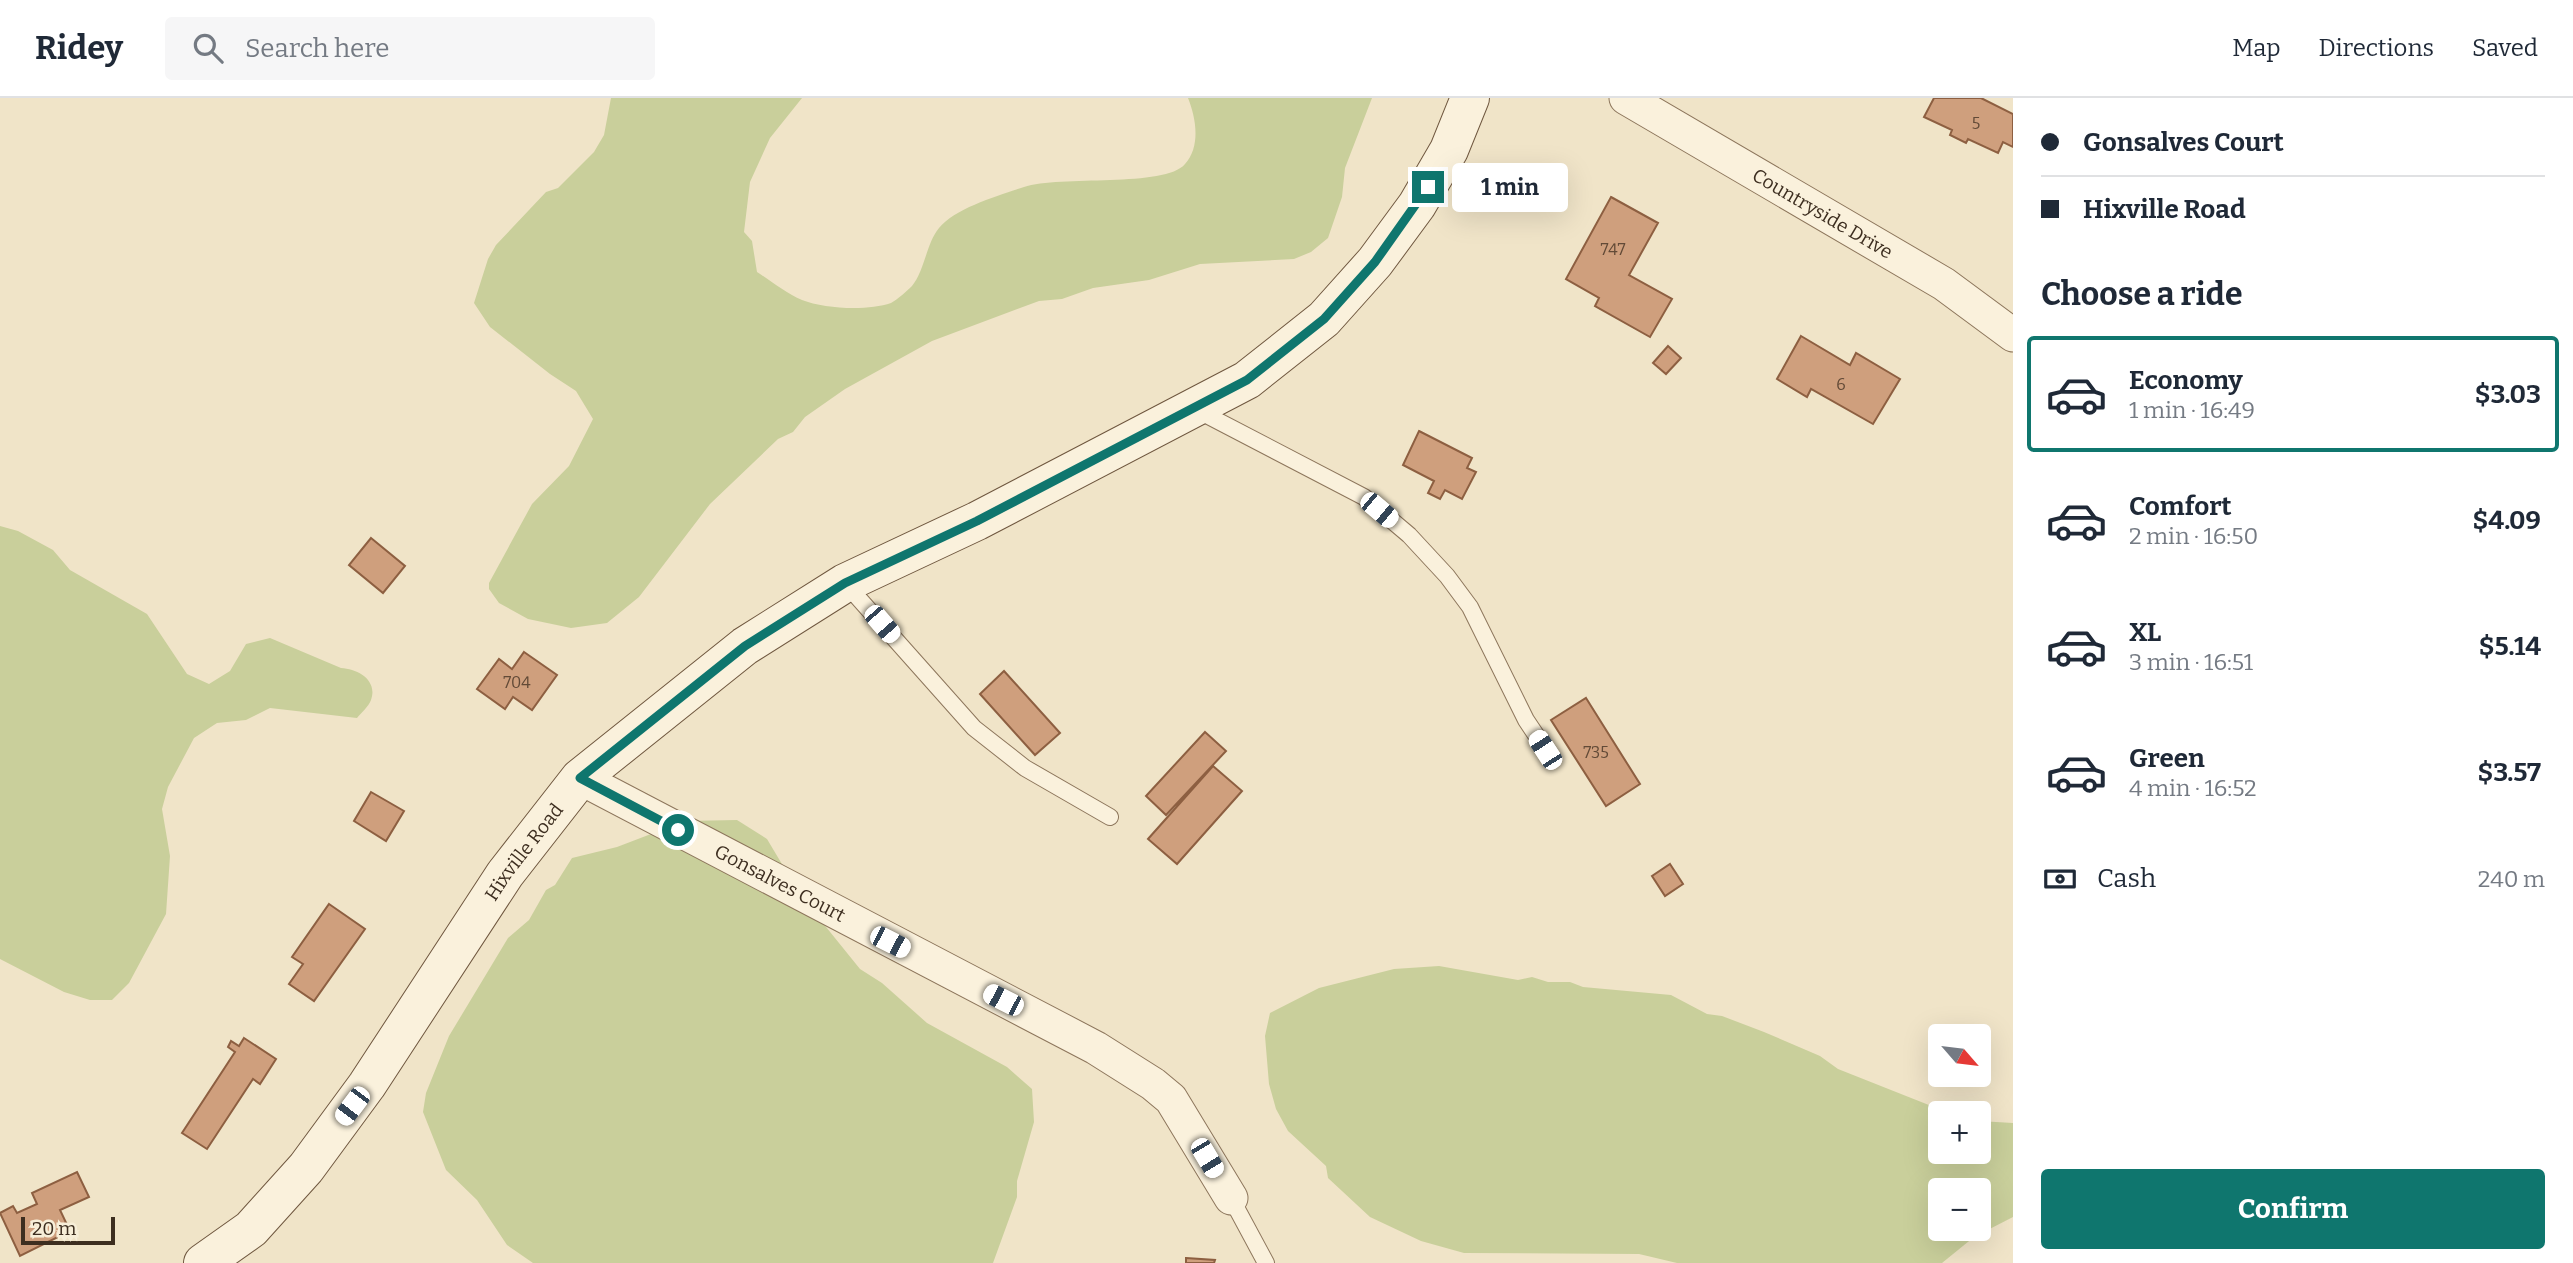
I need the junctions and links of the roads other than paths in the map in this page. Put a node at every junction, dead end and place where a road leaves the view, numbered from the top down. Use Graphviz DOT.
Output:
graph roads {
  1 [pos="1470,98"];
  2 [pos="1626,98"];
  3 [pos="2013,335"];
  4 [pos="1193,408"];
  5 [pos="845,583"];
  6 [pos="1545,750"];
  7 [pos="580,778"];
  8 [pos="1110,817"];
  9 [pos="1231,1198"];
  10 [pos="203,1263"];
  11 [pos="1266,1263"];
  1 -- 4 [label="street, Hixville Road"];
  2 -- 3 [label="street, Countryside Drive"];
  4 -- 5 [label="street, Hixville Road"];
  4 -- 6 [label="lane"];
  5 -- 7 [label="street, Hixville Road"];
  5 -- 8 [label="lane"];
  7 -- 9 [label="street, Gonsalves Court"];
  7 -- 10 [label="street, Hixville Road"];
  9 -- 11 [label="lane"];
}
